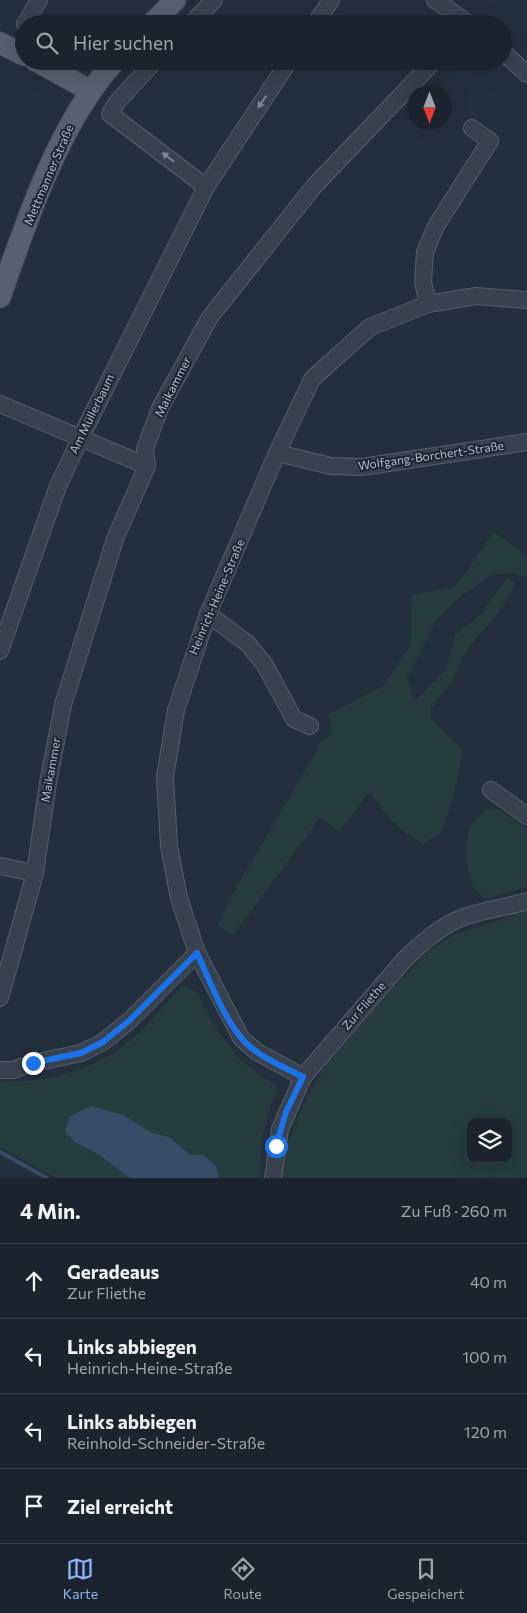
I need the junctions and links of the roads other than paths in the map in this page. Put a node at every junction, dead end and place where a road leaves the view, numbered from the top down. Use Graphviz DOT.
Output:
graph roads {
  1 [pos="39,0"];
  2 [pos="175,0"];
  3 [pos="214,0"];
  4 [pos="331,0"];
  5 [pos="435,0"];
  6 [pos="30,15"];
  7 [pos="161,15"];
  8 [pos="200,15"];
  9 [pos="320,15"];
  10 [pos="456,15"];
  11 [pos="0,43"];
  12 [pos="15,50"];
  13 [pos="512,60"];
  14 [pos="52,70"];
  15 [pos="108,70"];
  16 [pos="147,70"];
  17 [pos="283,70"];
  18 [pos="425,70"];
  19 [pos="527,74"];
  20 [pos="91,91"];
  21 [pos="472,128"];
  22 [pos="206,187"];
  23 [pos="0,297"];
  24 [pos="527,300"];
  25 [pos="428,304"];
  26 [pos="0,404"];
  27 [pos="81,437"];
  28 [pos="527,442"];
  29 [pos="277,453"];
  30 [pos="147,466"];
  31 [pos="208,614"];
  32 [pos="0,651"];
  33 [pos="310,726"];
  34 [pos="491,790"];
  35 [pos="527,816"];
  36 [pos="0,866"];
  37 [pos="35,873"];
  38 [pos="527,901"];
  39 [pos="197,953"];
  40 [pos="0,998"];
  41 [pos="0,1070"];
  42 [pos="303,1077"];
  43 [pos="273,1178"];
  1 -- 6 [label="street"];
  2 -- 7 [label="main road"];
  3 -- 8 [label="street"];
  4 -- 9 [label="street"];
  5 -- 10 [label="street"];
  11 -- 12 [label="main road"];
  13 -- 19 [label="street"];
  14 -- 20 [label="main road"];
  15 -- 20 [label="main road, Mettmanner Straße"];
  22 -- 16 [label="street, one-way"];
  17 -- 22 [label="street, Am Müllerbaum, one-way"];
  18 -- 30 [label="street, Maikammer"];
  20 -- 23 [label="main road, Mettmanner Straße"];
  21 -- 25 [label="street"];
  22 -- 27 [label="street, Am Müllerbaum"];
  24 -- 25 [label="street, Heinrich-Heine-Straße"];
  25 -- 29 [label="street, Heinrich-Heine-Straße"];
  26 -- 27 [label="street"];
  27 -- 30 [label="street"];
  27 -- 32 [label="street, Am Müllerbaum"];
  28 -- 29 [label="street, Wolfgang-Borchert-Straße"];
  29 -- 31 [label="street, Heinrich-Heine-Straße"];
  30 -- 37 [label="street, Maikammer"];
  31 -- 33 [label="street"];
  31 -- 39 [label="street, Heinrich-Heine-Straße"];
  34 -- 35 [label="street"];
  36 -- 37 [label="street"];
  37 -- 40 [label="street, Maikammer"];
  38 -- 42 [label="street, Zur Fliethe"];
  39 -- 41 [label="street"];
  39 -- 42 [label="street, Heinrich-Heine-Straße"];
  42 -- 43 [label="street, Zur Fliethe"];
}
